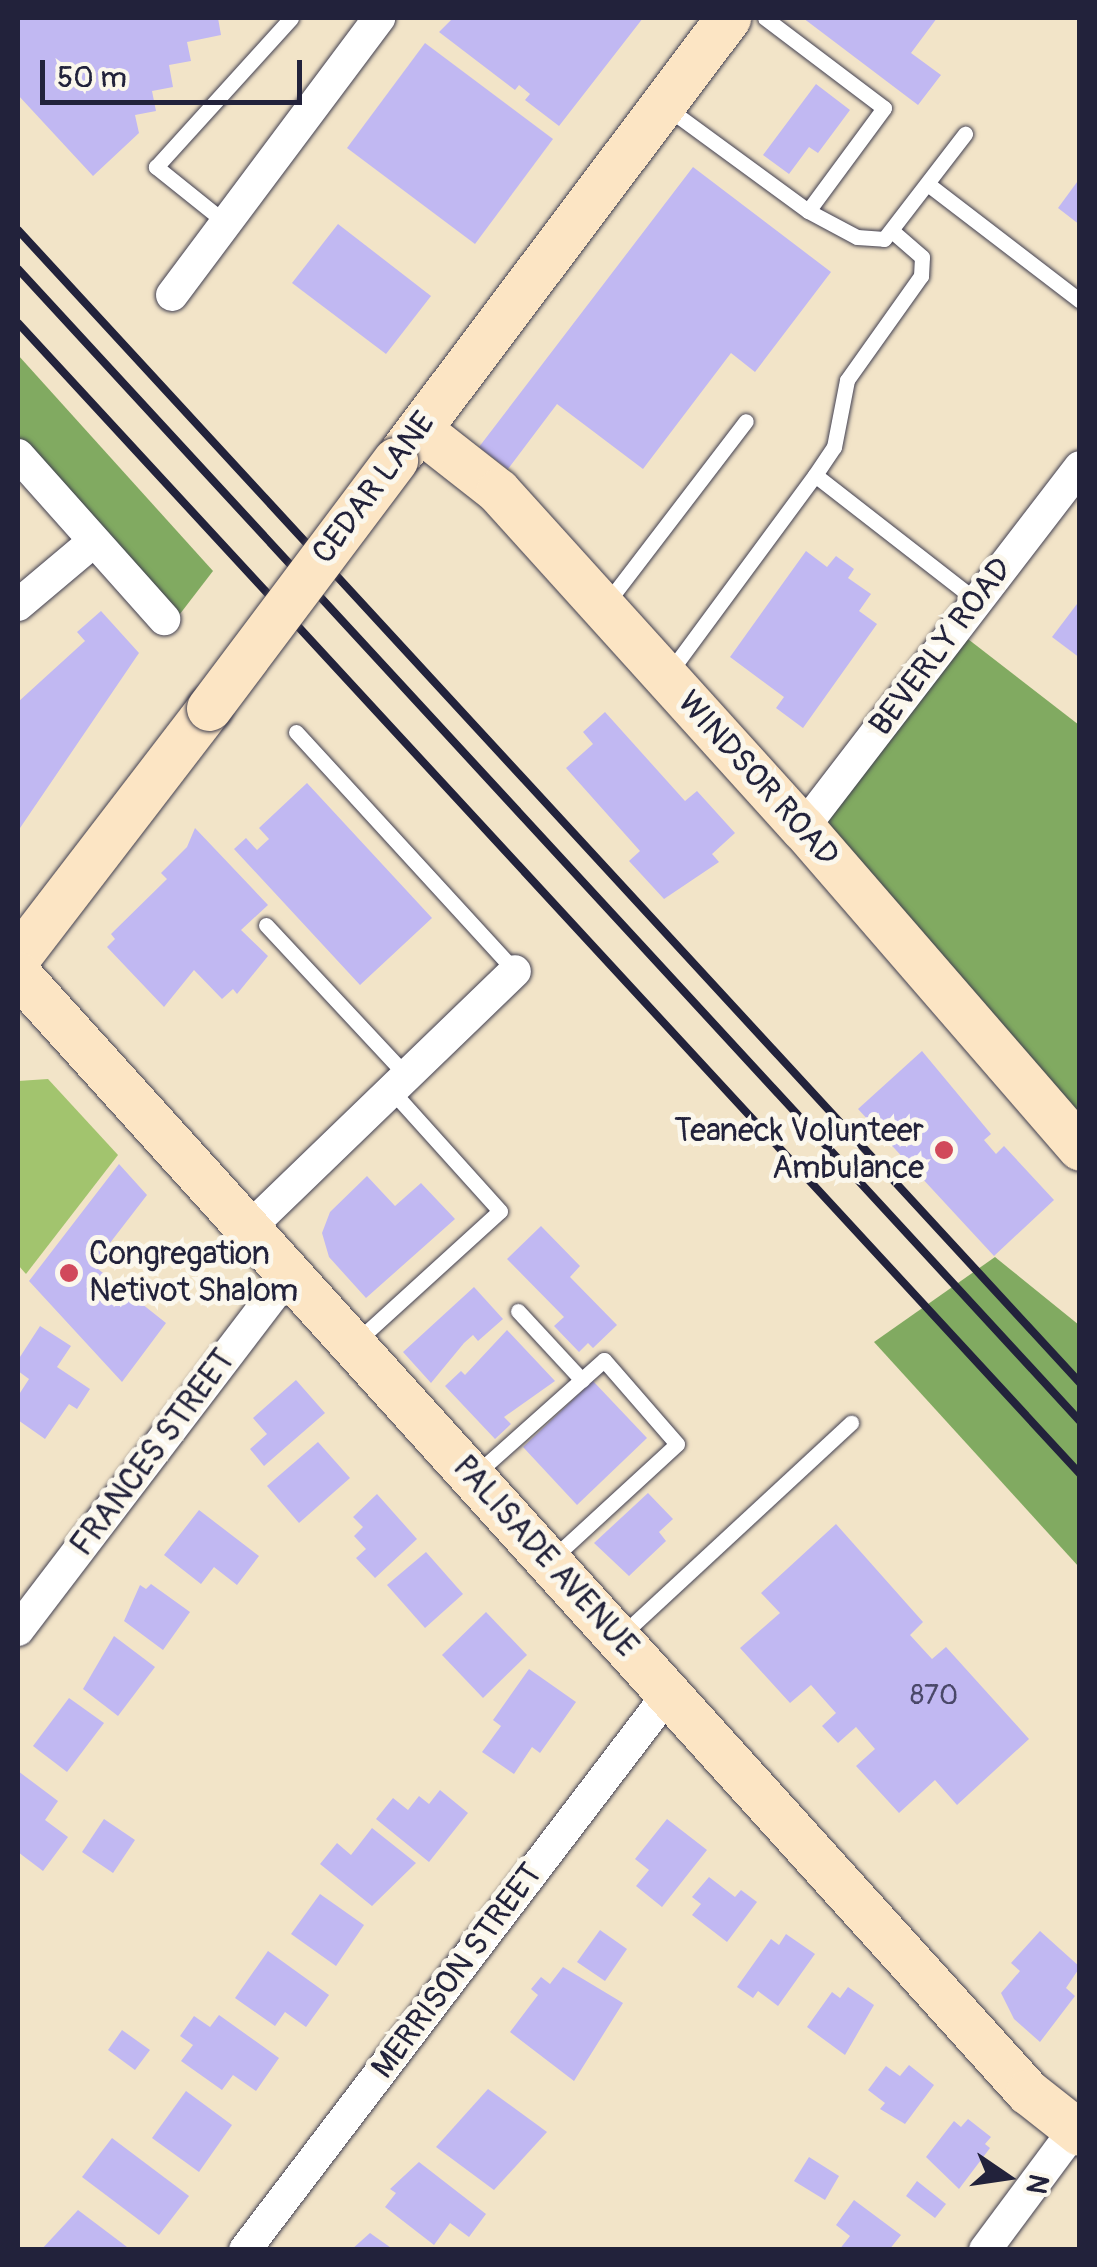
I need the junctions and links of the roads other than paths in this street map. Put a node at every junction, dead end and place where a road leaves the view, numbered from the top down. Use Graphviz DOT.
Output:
graph roads {
  1 [pos="291,18"];
  2 [pos="379,18"];
  3 [pos="728,18"];
  4 [pos="765,18"];
  5 [pos="662,104"];
  6 [pos="966,134"];
  7 [pos="929,185"];
  8 [pos="808,211"];
  9 [pos="226,223"];
  10 [pos="894,233"];
  11 [pos="172,295"];
  12 [pos="1080,301"];
  13 [pos="746,420"];
  14 [pos="407,444"];
  15 [pos="22,467"];
  16 [pos="816,474"];
  17 [pos="1077,475"];
  18 [pos="94,541"];
  19 [pos="977,601"];
  20 [pos="18,605"];
  21 [pos="603,607"];
  22 [pos="164,618"];
  23 [pos="666,676"];
  24 [pos="296,732"];
  25 [pos="803,828"];
  26 [pos="266,926"];
  27 [pos="18,958"];
  28 [pos="515,971"];
  29 [pos="18,974"];
  30 [pos="400,1083"];
  31 [pos="1080,1148"];
  32 [pos="248,1229"];
  33 [pos="288,1276"];
  34 [pos="518,1311"];
  35 [pos="352,1346"];
  36 [pos="582,1380"];
  37 [pos="852,1423"];
  38 [pos="471,1477"];
  39 [pos="549,1562"];
  40 [pos="18,1630"];
  41 [pos="618,1638"];
  42 [pos="669,1694"];
  43 [pos="1077,2131"];
  44 [pos="245,2250"];
  45 [pos="985,2250"];
  1 -- 9 [label="lane"];
  2 -- 9 [label="street"];
  3 -- 5 [label="street, CEDAR LANE"];
  4 -- 8 [label="lane"];
  5 -- 8 [label="lane"];
  5 -- 14 [label="street, CEDAR LANE"];
  6 -- 7 [label="lane"];
  7 -- 10 [label="lane"];
  7 -- 12 [label="lane"];
  8 -- 10 [label="lane"];
  9 -- 11 [label="street"];
  10 -- 16 [label="lane"];
  13 -- 21 [label="lane"];
  14 -- 21 [label="street, WINDSOR ROAD"];
  14 -- 27 [label="street, CEDAR LANE, bridge"];
  15 -- 18 [label="street"];
  16 -- 19 [label="lane"];
  16 -- 23 [label="lane"];
  17 -- 19 [label="street, BEVERLY ROAD"];
  18 -- 20 [label="street"];
  18 -- 22 [label="street"];
  19 -- 25 [label="street, BEVERLY ROAD"];
  21 -- 23 [label="street, WINDSOR ROAD"];
  23 -- 25 [label="street, WINDSOR ROAD"];
  24 -- 28 [label="lane"];
  25 -- 31 [label="street, WINDSOR ROAD"];
  26 -- 30 [label="lane"];
  28 -- 30 [label="street"];
  29 -- 32 [label="street, PALISADE AVENUE"];
  30 -- 32 [label="street"];
  30 -- 35 [label="lane"];
  32 -- 33 [label="street, PALISADE AVENUE"];
  33 -- 35 [label="street, PALISADE AVENUE"];
  33 -- 40 [label="street, FRANCES STREET"];
  34 -- 36 [label="lane"];
  35 -- 38 [label="street, PALISADE AVENUE"];
  36 -- 38 [label="lane"];
  36 -- 39 [label="lane"];
  37 -- 41 [label="lane"];
  38 -- 39 [label="street, PALISADE AVENUE"];
  39 -- 41 [label="street, PALISADE AVENUE"];
  41 -- 42 [label="street, PALISADE AVENUE"];
  42 -- 43 [label="street, PALISADE AVENUE"];
  42 -- 44 [label="street, MERRISON STREET"];
  43 -- 45 [label="street"];
}
